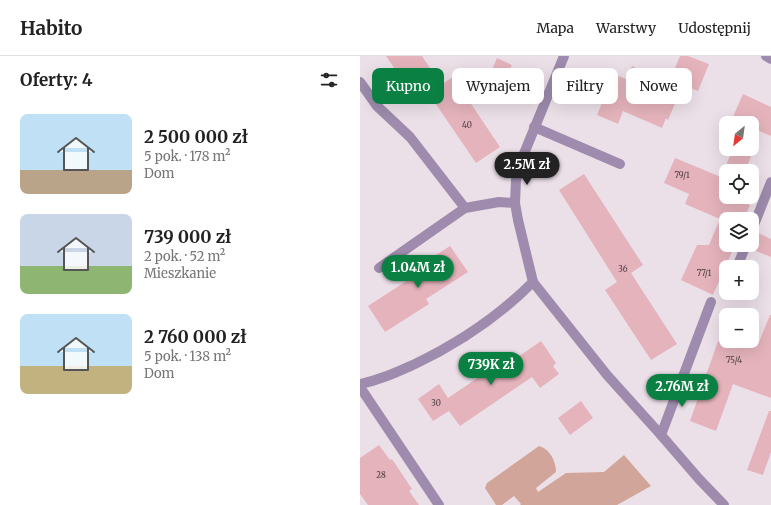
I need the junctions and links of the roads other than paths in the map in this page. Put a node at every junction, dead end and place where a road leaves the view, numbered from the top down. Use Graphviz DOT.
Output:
graph roads {
  1 [pos="564,56"];
  2 [pos="766,56"];
  3 [pos="771,59"];
  4 [pos="360,82"];
  5 [pos="534,127"];
  6 [pos="620,164"];
  7 [pos="771,182"];
  8 [pos="515,203"];
  9 [pos="465,208"];
  10 [pos="759,212"];
  11 [pos="379,268"];
  12 [pos="533,282"];
  13 [pos="711,302"];
  14 [pos="360,384"];
  15 [pos="360,387"];
  16 [pos="661,435"];
  17 [pos="722,504"];
  18 [pos="439,505"];
  1 -- 5 [label="street"];
  2 -- 3 [label="street"];
  4 -- 9 [label="street"];
  5 -- 6 [label="street"];
  5 -- 8 [label="street"];
  7 -- 10 [label="street"];
  8 -- 9 [label="street"];
  8 -- 12 [label="street"];
  9 -- 11 [label="street"];
  12 -- 14 [label="street"];
  12 -- 16 [label="street"];
  13 -- 16 [label="street"];
  15 -- 18 [label="street"];
  16 -- 17 [label="street"];
}
